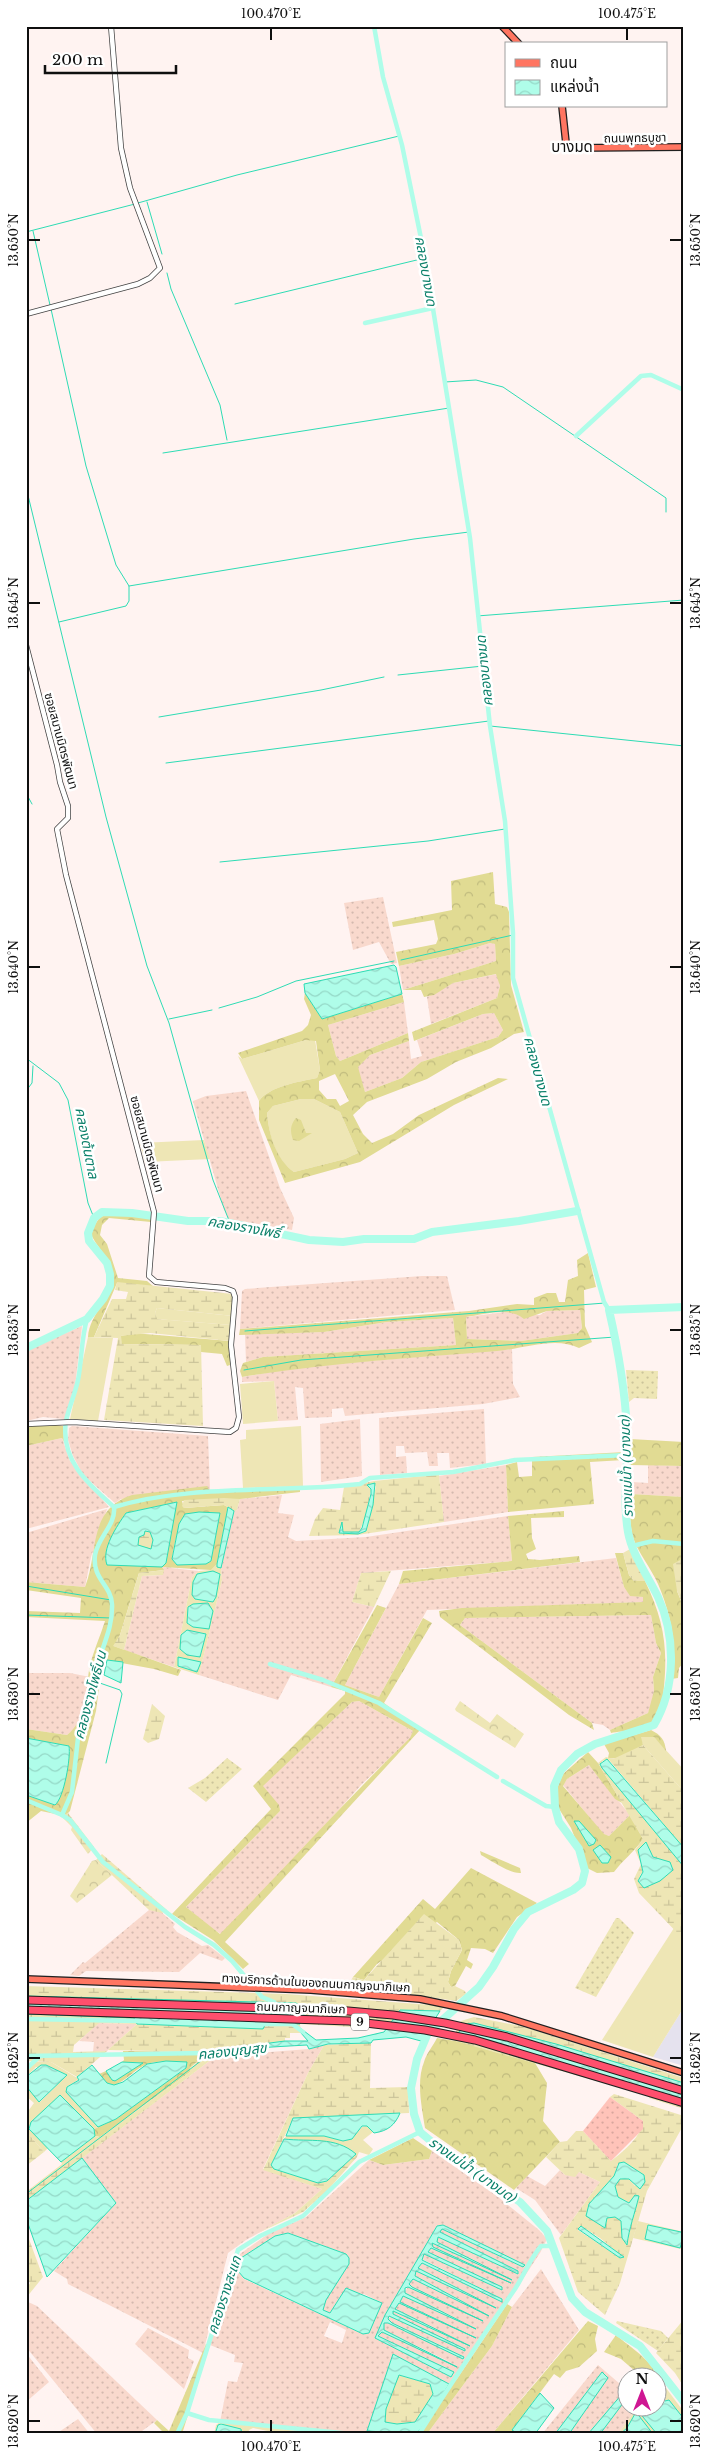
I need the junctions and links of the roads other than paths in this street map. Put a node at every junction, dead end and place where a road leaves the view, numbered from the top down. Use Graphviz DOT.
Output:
graph roads {
  1 [pos="111,26"];
  2 [pos="502,26"];
  3 [pos="517,42"];
  4 [pos="562,108"];
  5 [pos="684,148"];
  6 [pos="26,314"];
  7 [pos="26,644"];
  8 [pos="26,1424"];
  9 [pos="26,1979"];
  10 [pos="26,2000"];
  11 [pos="26,2010"];
  12 [pos="684,2073"];
  13 [pos="684,2092"];
  14 [pos="684,2103"];
  1 -- 6 [label="street"];
  2 -- 3 [label="main road"];
  4 -- 5 [label="main road, ถนนพุทธบูชา"];
  7 -- 8 [label="street, ซอยสมานมิตรพัฒนา"];
  9 -- 12 [label="main road, ทางบริการด้านในของถนนกาญจนาภิเษก"];
  10 -- 13 [label="highway, ถนนกาญจนาภิเษก / 9"];
  11 -- 14 [label="highway, ถนนกาญจนาภิเษก / 9"];
}
